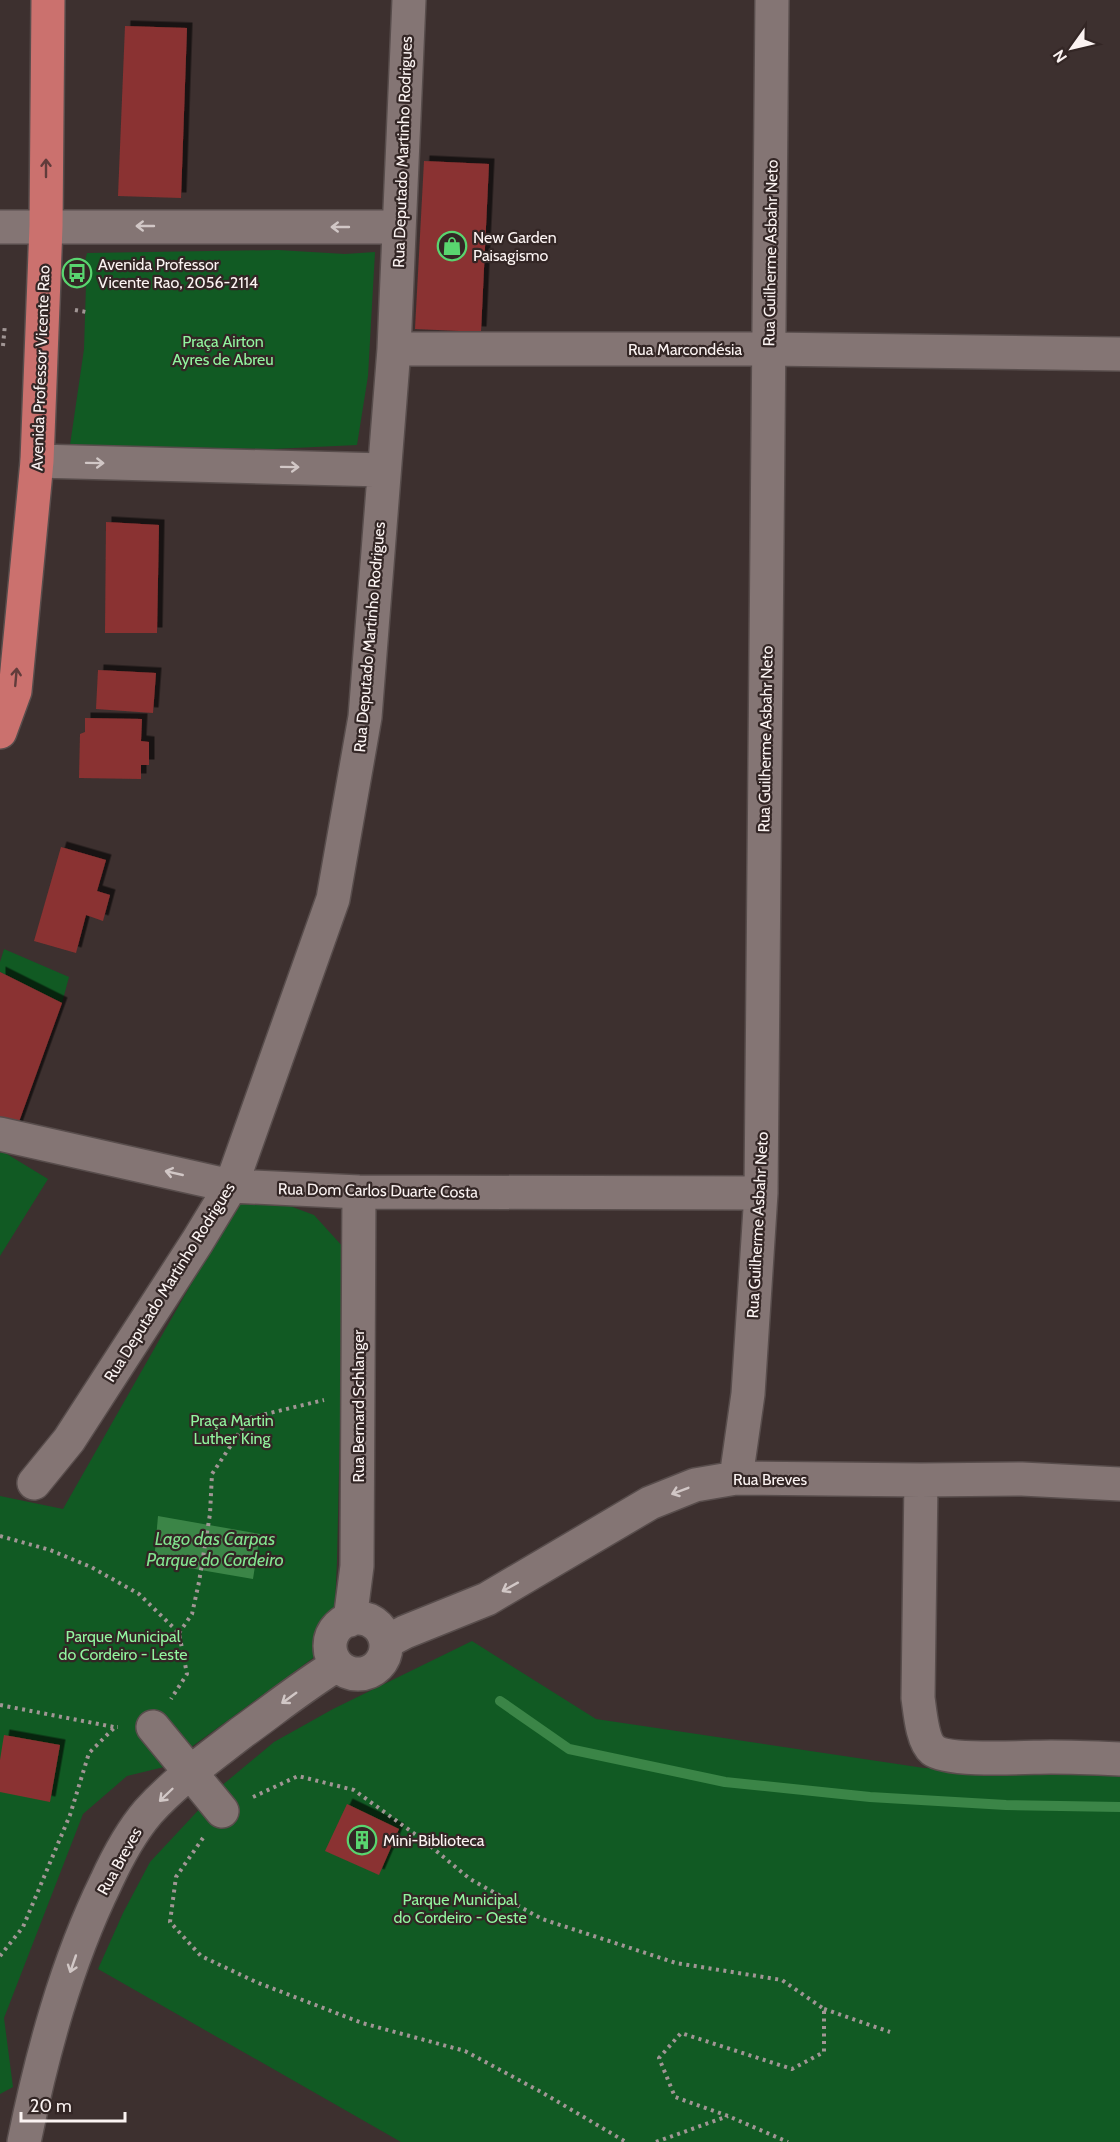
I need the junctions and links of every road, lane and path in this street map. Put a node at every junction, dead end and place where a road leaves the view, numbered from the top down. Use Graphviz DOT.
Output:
graph roads {
  1 [pos="48,0"];
  2 [pos="409,0"];
  3 [pos="772,0"];
  4 [pos="46,226"];
  5 [pos="0,227"];
  6 [pos="399,227"];
  7 [pos="394,349"];
  8 [pos="769,349"];
  9 [pos="1120,354"];
  10 [pos="37,461"];
  11 [pos="384,470"];
  12 [pos="0,732"];
  13 [pos="0,1134"];
  14 [pos="231,1186"];
  15 [pos="359,1192"];
  16 [pos="761,1193"];
  17 [pos="359,1396"];
  18 [pos="736,1478"];
  19 [pos="921,1480"];
  20 [pos="34,1483"];
  21 [pos="1120,1484"];
  22 [pos="0,1536"];
  23 [pos="350,1620"];
  24 [pos="179,1633"];
  25 [pos="386,1642"];
  26 [pos="337,1665"];
  27 [pos="0,1705"];
  28 [pos="115,1727"];
  29 [pos="153,1727"];
  30 [pos="1120,1759"];
  31 [pos="189,1772"];
  32 [pos="222,1811"];
  33 [pos="0,1956"];
  34 [pos="824,2009"];
  35 [pos="890,2032"];
  36 [pos="728,2116"];
  37 [pos="24,2142"];
  38 [pos="626,2142"];
  39 [pos="656,2142"];
  40 [pos="788,2142"];
  4 -- 1 [label="main road, Avenida Professor Vicente Rao, one-way"];
  2 -- 6 [label="street, Rua Deputado Martinho Rodrigues"];
  3 -- 8 [label="street, Rua Guilherme Asbahr Neto"];
  4 -- 5 [label="street"];
  6 -- 4 [label="street, one-way"];
  4 -- 10 [label="main road, Avenida Professor Vicente Rao"];
  6 -- 7 [label="street, Rua Deputado Martinho Rodrigues"];
  7 -- 8 [label="street, Rua Marcondésia"];
  7 -- 11 [label="street, Rua Deputado Martinho Rodrigues"];
  8 -- 9 [label="street, Rua Marcondésia"];
  8 -- 16 [label="street, Rua Guilherme Asbahr Neto"];
  10 -- 11 [label="street, one-way"];
  12 -- 10 [label="main road, Avenida Professor Vicente Rao, one-way"];
  11 -- 14 [label="street, Rua Deputado Martinho Rodrigues"];
  14 -- 13 [label="street, Rua Dom Carlos Duarte Costa, one-way"];
  14 -- 15 [label="street, Rua Dom Carlos Duarte Costa"];
  14 -- 20 [label="street, Rua Deputado Martinho Rodrigues"];
  15 -- 16 [label="street, Rua Dom Carlos Duarte Costa"];
  15 -- 17 [label="street, Rua Bernard Schlanger"];
  16 -- 18 [label="street, Rua Guilherme Asbahr Neto"];
  17 -- 23 [label="street, Rua Bernard Schlanger"];
  17 -- 24 [label="path"];
  18 -- 19 [label="street, Rua Breves"];
  18 -- 25 [label="street, Rua Breves, one-way"];
  19 -- 21 [label="street, Rua Breves"];
  19 -- 30 [label="street"];
  22 -- 24 [label="path"];
  23 -- 25 [label="street"];
  23 -- 26 [label="street"];
  24 -- 29 [label="path"];
  25 -- 26 [label="street"];
  26 -- 31 [label="street, Rua Breves, one-way"];
  27 -- 28 [label="path"];
  28 -- 29 [label="path"];
  28 -- 33 [label="path"];
  29 -- 31 [label="street"];
  31 -- 32 [label="street"];
  31 -- 37 [label="street, Rua Breves, one-way"];
  32 -- 34 [label="path"];
  32 -- 38 [label="path"];
  34 -- 35 [label="path"];
  34 -- 36 [label="path"];
  36 -- 39 [label="path"];
  36 -- 40 [label="path"];
}
